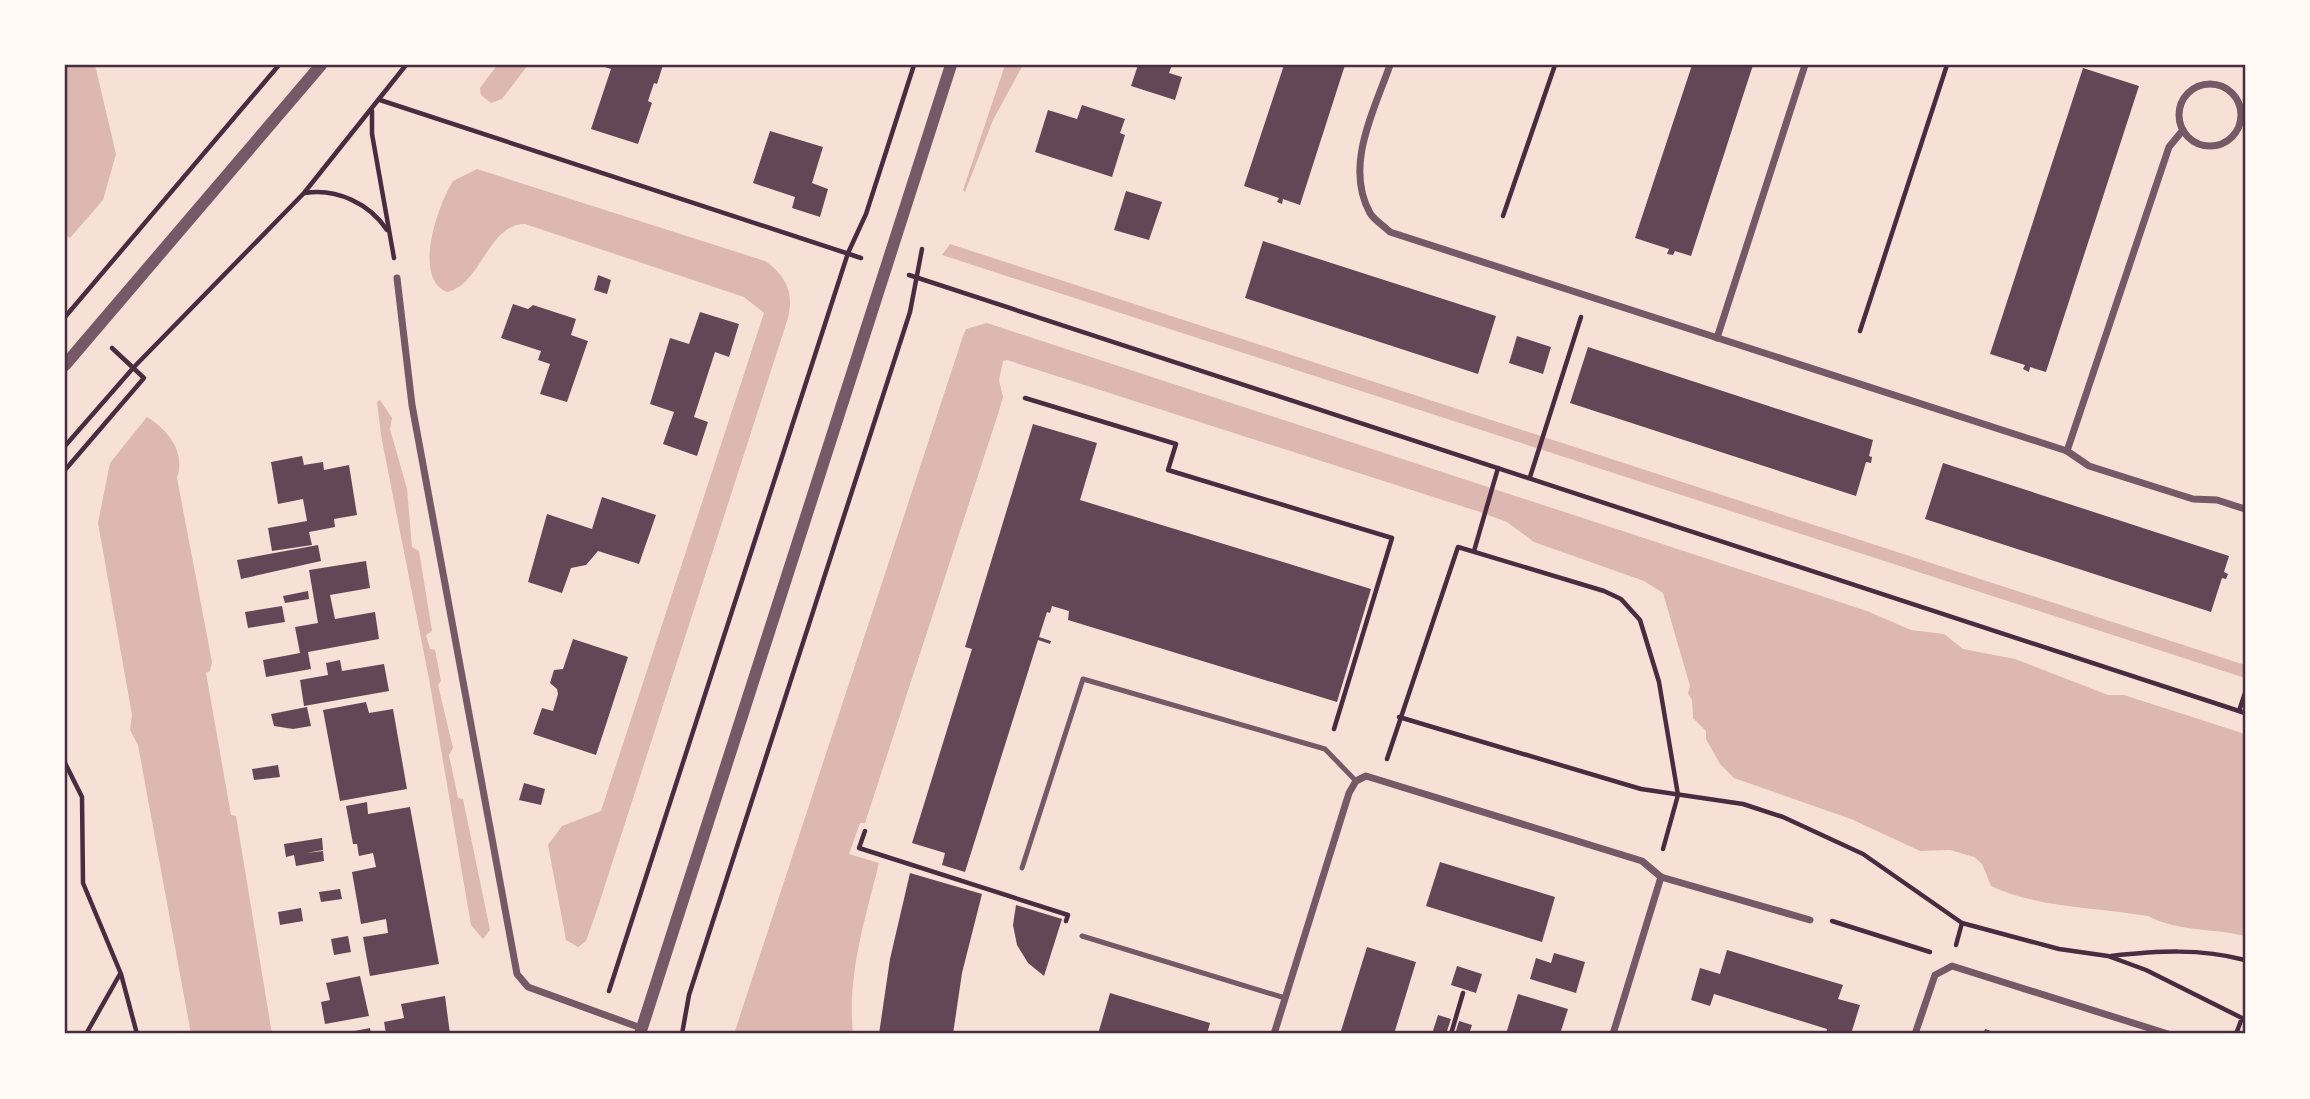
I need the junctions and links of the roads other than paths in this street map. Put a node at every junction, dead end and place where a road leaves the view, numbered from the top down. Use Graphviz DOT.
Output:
graph roads {
  1 [pos="321,65"];
  2 [pos="951,65"];
  3 [pos="1390,65"];
  4 [pos="1805,65"];
  5 [pos="2183,130"];
  6 [pos="397,278"];
  7 [pos="1717,338"];
  8 [pos="65,365"];
  9 [pos="2067,452"];
  10 [pos="2245,509"];
  11 [pos="1356,781"];
  12 [pos="1022,868"];
  13 [pos="1659,875"];
  14 [pos="1810,920"];
  15 [pos="1082,936"];
  16 [pos="1285,998"];
  17 [pos="640,1031"];
  18 [pos="1274,1034"];
  19 [pos="1613,1034"];
  20 [pos="1915,1034"];
  21 [pos="2168,1034"];
  1 -- 8 [label="street"];
  2 -- 17 [label="street"];
  3 -- 7 [label="street"];
  4 -- 7 [label="street"];
  5 -- 5 [label="street"];
  5 -- 9 [label="street"];
  6 -- 17 [label="street"];
  7 -- 9 [label="street"];
  9 -- 10 [label="street"];
  11 -- 12 [label="lane"];
  11 -- 13 [label="street"];
  11 -- 16 [label="street"];
  13 -- 14 [label="street"];
  13 -- 19 [label="street"];
  15 -- 16 [label="lane"];
  16 -- 18 [label="street"];
  20 -- 21 [label="street"];
}
